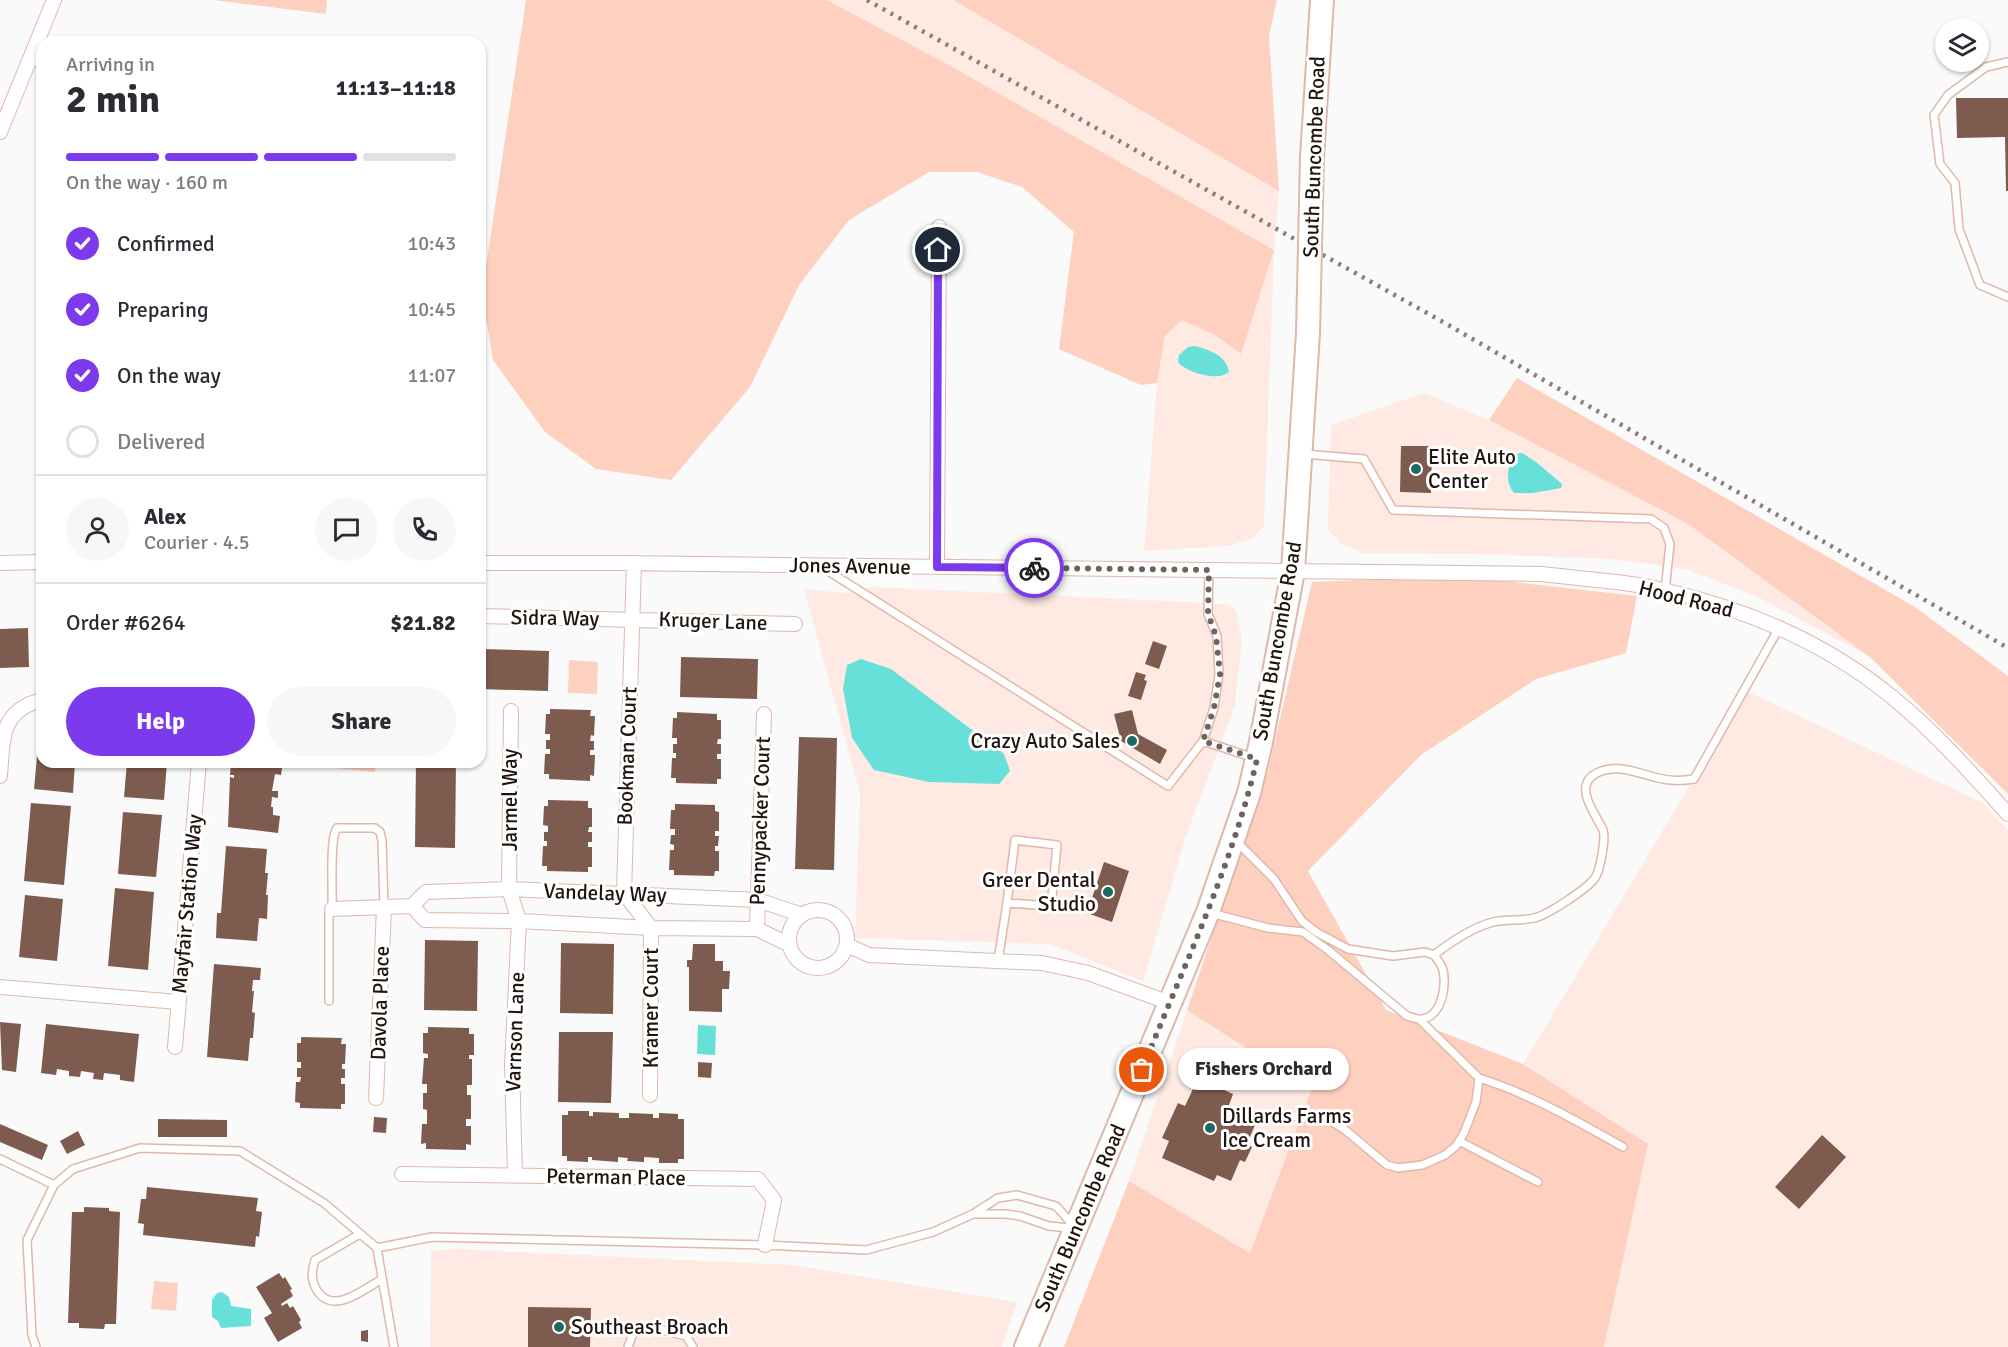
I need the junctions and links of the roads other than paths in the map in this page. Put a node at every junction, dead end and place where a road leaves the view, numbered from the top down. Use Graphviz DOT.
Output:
graph roads {
  1 [pos="54,0"];
  2 [pos="1322,0"];
  3 [pos="44,36"];
  4 [pos="2008,62"];
  5 [pos="36,63"];
  6 [pos="0,132"];
  7 [pos="939,227"];
  8 [pos="2008,297"];
  9 [pos="1301,453"];
  10 [pos="0,562"];
  11 [pos="36,562"];
  12 [pos="486,563"];
  13 [pos="634,563"];
  14 [pos="821,566"];
  15 [pos="937,567"];
  16 [pos="1209,570"];
  17 [pos="1293,570"];
  18 [pos="1665,591"];
  19 [pos="486,616"];
  20 [pos="631,619"];
  21 [pos="795,624"];
  22 [pos="1779,627"];
  23 [pos="36,702"];
  24 [pos="511,711"];
  25 [pos="764,714"];
  26 [pos="1203,741"];
  27 [pos="1257,759"];
  28 [pos="198,768"];
  29 [pos="0,776"];
  30 [pos="2008,814"];
  31 [pos="1234,839"];
  32 [pos="509,890"];
  33 [pos="624,893"];
  34 [pos="758,900"];
  35 [pos="1007,903"];
  36 [pos="412,906"];
  37 [pos="384,908"];
  38 [pos="333,909"];
  39 [pos="1208,912"];
  40 [pos="802,915"];
  41 [pos="519,921"];
  42 [pos="651,928"];
  43 [pos="757,929"];
  44 [pos="1313,935"];
  45 [pos="790,945"];
  46 [pos="847,945"];
  47 [pos="1434,955"];
  48 [pos="998,961"];
  49 [pos="0,987"];
  50 [pos="329,1001"];
  51 [pos="178,1002"];
  52 [pos="1170,1003"];
  53 [pos="1420,1020"];
  54 [pos="175,1047"];
  55 [pos="1479,1078"];
  56 [pos="650,1095"];
  57 [pos="376,1098"];
  58 [pos="1282,1114"];
  59 [pos="1459,1141"];
  60 [pos="1623,1147"];
  61 [pos="0,1159"];
  62 [pos="402,1174"];
  63 [pos="515,1176"];
  64 [pos="1538,1182"];
  65 [pos="54,1185"];
  66 [pos="973,1214"];
  67 [pos="1076,1229"];
  68 [pos="360,1234"];
  69 [pos="765,1245"];
  70 [pos="377,1248"];
  71 [pos="382,1279"];
  72 [pos="36,1347"];
  73 [pos="394,1347"];
  74 [pos="627,1347"];
  75 [pos="693,1347"];
  76 [pos="1026,1347"];
  1 -- 3 [label="street"];
  2 -- 9 [label="main road, South Buncombe Road, bridge"];
  4 -- 8 [label="lane"];
  5 -- 6 [label="street"];
  7 -- 15 [label="street"];
  9 -- 17 [label="main road, South Buncombe Road"];
  9 -- 18 [label="lane"];
  10 -- 11 [label="street"];
  12 -- 13 [label="street, Jones Avenue"];
  13 -- 14 [label="street, Jones Avenue"];
  13 -- 20 [label="street, Bookman Court"];
  14 -- 15 [label="street, Jones Avenue"];
  14 -- 26 [label="lane"];
  15 -- 16 [label="street, Jones Avenue"];
  16 -- 17 [label="street, Jones Avenue"];
  16 -- 26 [label="lane"];
  17 -- 18 [label="street, Hood Road"];
  17 -- 27 [label="main road, South Buncombe Road"];
  18 -- 22 [label="street, Hood Road"];
  19 -- 20 [label="street, Sidra Way"];
  20 -- 21 [label="street, Kruger Lane"];
  20 -- 33 [label="street, Bookman Court"];
  22 -- 30 [label="street, Hood Road"];
  22 -- 47 [label="lane"];
  23 -- 29 [label="street"];
  24 -- 32 [label="street, Jarmel Way"];
  25 -- 34 [label="street, Pennypacker Court"];
  26 -- 27 [label="lane"];
  27 -- 31 [label="main road, South Buncombe Road"];
  28 -- 51 [label="street, Mayfair Station Way"];
  31 -- 39 [label="main road, South Buncombe Road"];
  31 -- 44 [label="lane"];
  32 -- 33 [label="street, Vandelay Way"];
  32 -- 36 [label="street, Vandelay Way"];
  32 -- 41 [label="street, Varnson Lane"];
  33 -- 34 [label="street, Vandelay Way"];
  33 -- 42 [label="street, Kramer Court"];
  34 -- 40 [label="street, Vandelay Way"];
  34 -- 43 [label="street, Pennypacker Court"];
  35 -- 35 [label="lane"];
  35 -- 48 [label="lane"];
  36 -- 37 [label="street, Vandelay Way"];
  36 -- 41 [label="street, Vandelay Way"];
  37 -- 38 [label="street, Vandelay Way"];
  37 -- 38 [label="lane"];
  37 -- 57 [label="street, Davola Place"];
  38 -- 50 [label="lane"];
  39 -- 44 [label="lane"];
  39 -- 52 [label="main road, South Buncombe Road"];
  40 -- 45 [label="street"];
  40 -- 46 [label="street"];
  41 -- 42 [label="street, Vandelay Way"];
  41 -- 63 [label="street, Varnson Lane"];
  42 -- 43 [label="street, Vandelay Way"];
  42 -- 56 [label="street, Kramer Court"];
  43 -- 45 [label="street, Vandelay Way"];
  44 -- 47 [label="lane"];
  44 -- 53 [label="lane"];
  45 -- 46 [label="street"];
  46 -- 48 [label="street"];
  47 -- 53 [label="lane"];
  48 -- 52 [label="street"];
  49 -- 51 [label="street"];
  51 -- 54 [label="street, Mayfair Station Way"];
  52 -- 67 [label="main road, South Buncombe Road"];
  53 -- 55 [label="lane"];
  55 -- 59 [label="lane"];
  55 -- 60 [label="lane"];
  58 -- 59 [label="lane"];
  59 -- 64 [label="lane"];
  61 -- 65 [label="lane"];
  62 -- 63 [label="street, Peterman Place"];
  63 -- 69 [label="street, Peterman Place"];
  65 -- 68 [label="lane"];
  65 -- 72 [label="lane"];
  66 -- 67 [label="lane"];
  66 -- 67 [label="lane"];
  66 -- 69 [label="lane"];
  67 -- 76 [label="main road, South Buncombe Road"];
  68 -- 70 [label="lane"];
  68 -- 71 [label="lane"];
  69 -- 70 [label="lane"];
  70 -- 71 [label="lane"];
  71 -- 73 [label="lane"];
  74 -- 75 [label="lane"];
}
